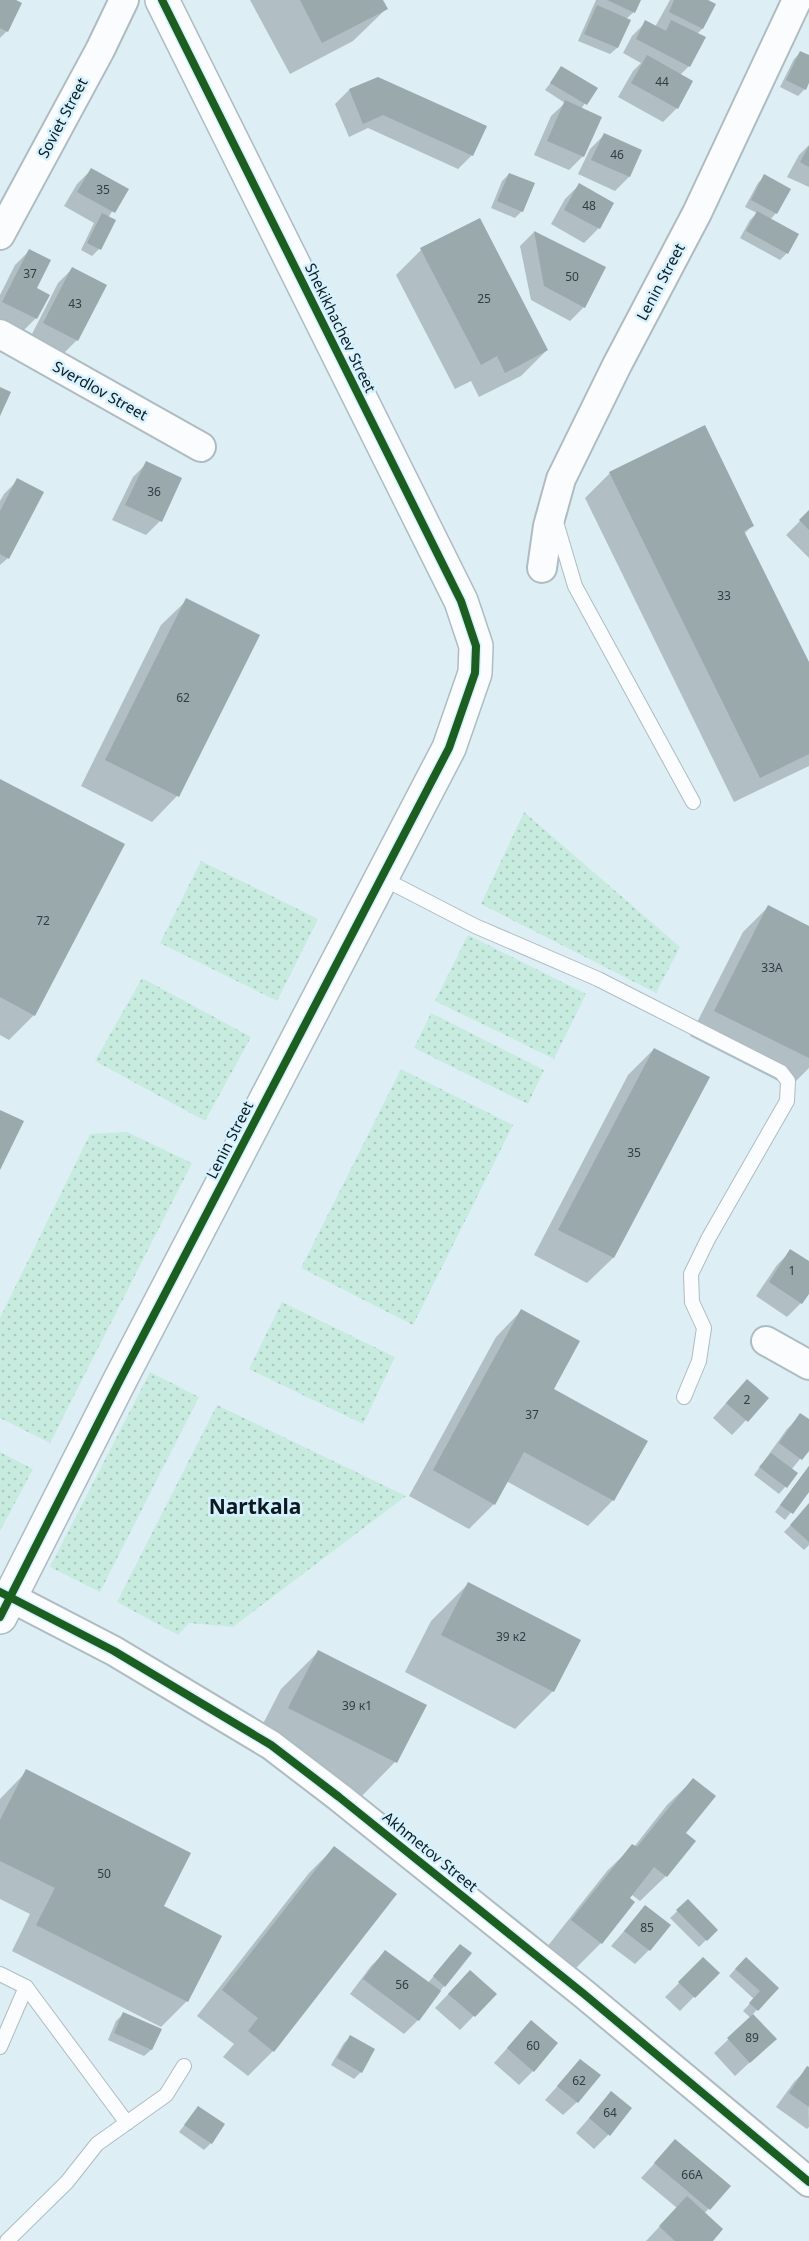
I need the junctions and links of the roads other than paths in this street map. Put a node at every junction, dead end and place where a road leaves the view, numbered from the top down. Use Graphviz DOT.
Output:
graph roads {
  1 [pos="124,0"];
  2 [pos="162,0"];
  3 [pos="797,0"];
  4 [pos="0,235"];
  5 [pos="0,334"];
  6 [pos="201,447"];
  7 [pos="552,509"];
  8 [pos="542,568"];
  9 [pos="475,673"];
  10 [pos="693,802"];
  11 [pos="382,878"];
  12 [pos="766,1341"];
  13 [pos="809,1365"];
  14 [pos="684,1397"];
  15 [pos="3,1602"];
  16 [pos="0,1974"];
  17 [pos="26,1987"];
  18 [pos="0,2047"];
  19 [pos="184,2066"];
  20 [pos="127,2123"];
  21 [pos="809,2182"];
  22 [pos="7,2241"];
  1 -- 4 [label="street, Soviet Street"];
  2 -- 9 [label="street, Shekikhachev Street"];
  3 -- 7 [label="street, Lenin Street"];
  5 -- 6 [label="street, Sverdlov Street"];
  7 -- 8 [label="street, Lenin Street"];
  7 -- 10 [label="lane"];
  9 -- 11 [label="street, Lenin Street"];
  11 -- 14 [label="lane"];
  11 -- 15 [label="street, Lenin Street"];
  12 -- 13 [label="street"];
  15 -- 21 [label="street, Akhmetov Street"];
  16 -- 17 [label="lane"];
  17 -- 18 [label="lane"];
  17 -- 20 [label="lane"];
  19 -- 20 [label="lane"];
  20 -- 22 [label="lane"];
}
